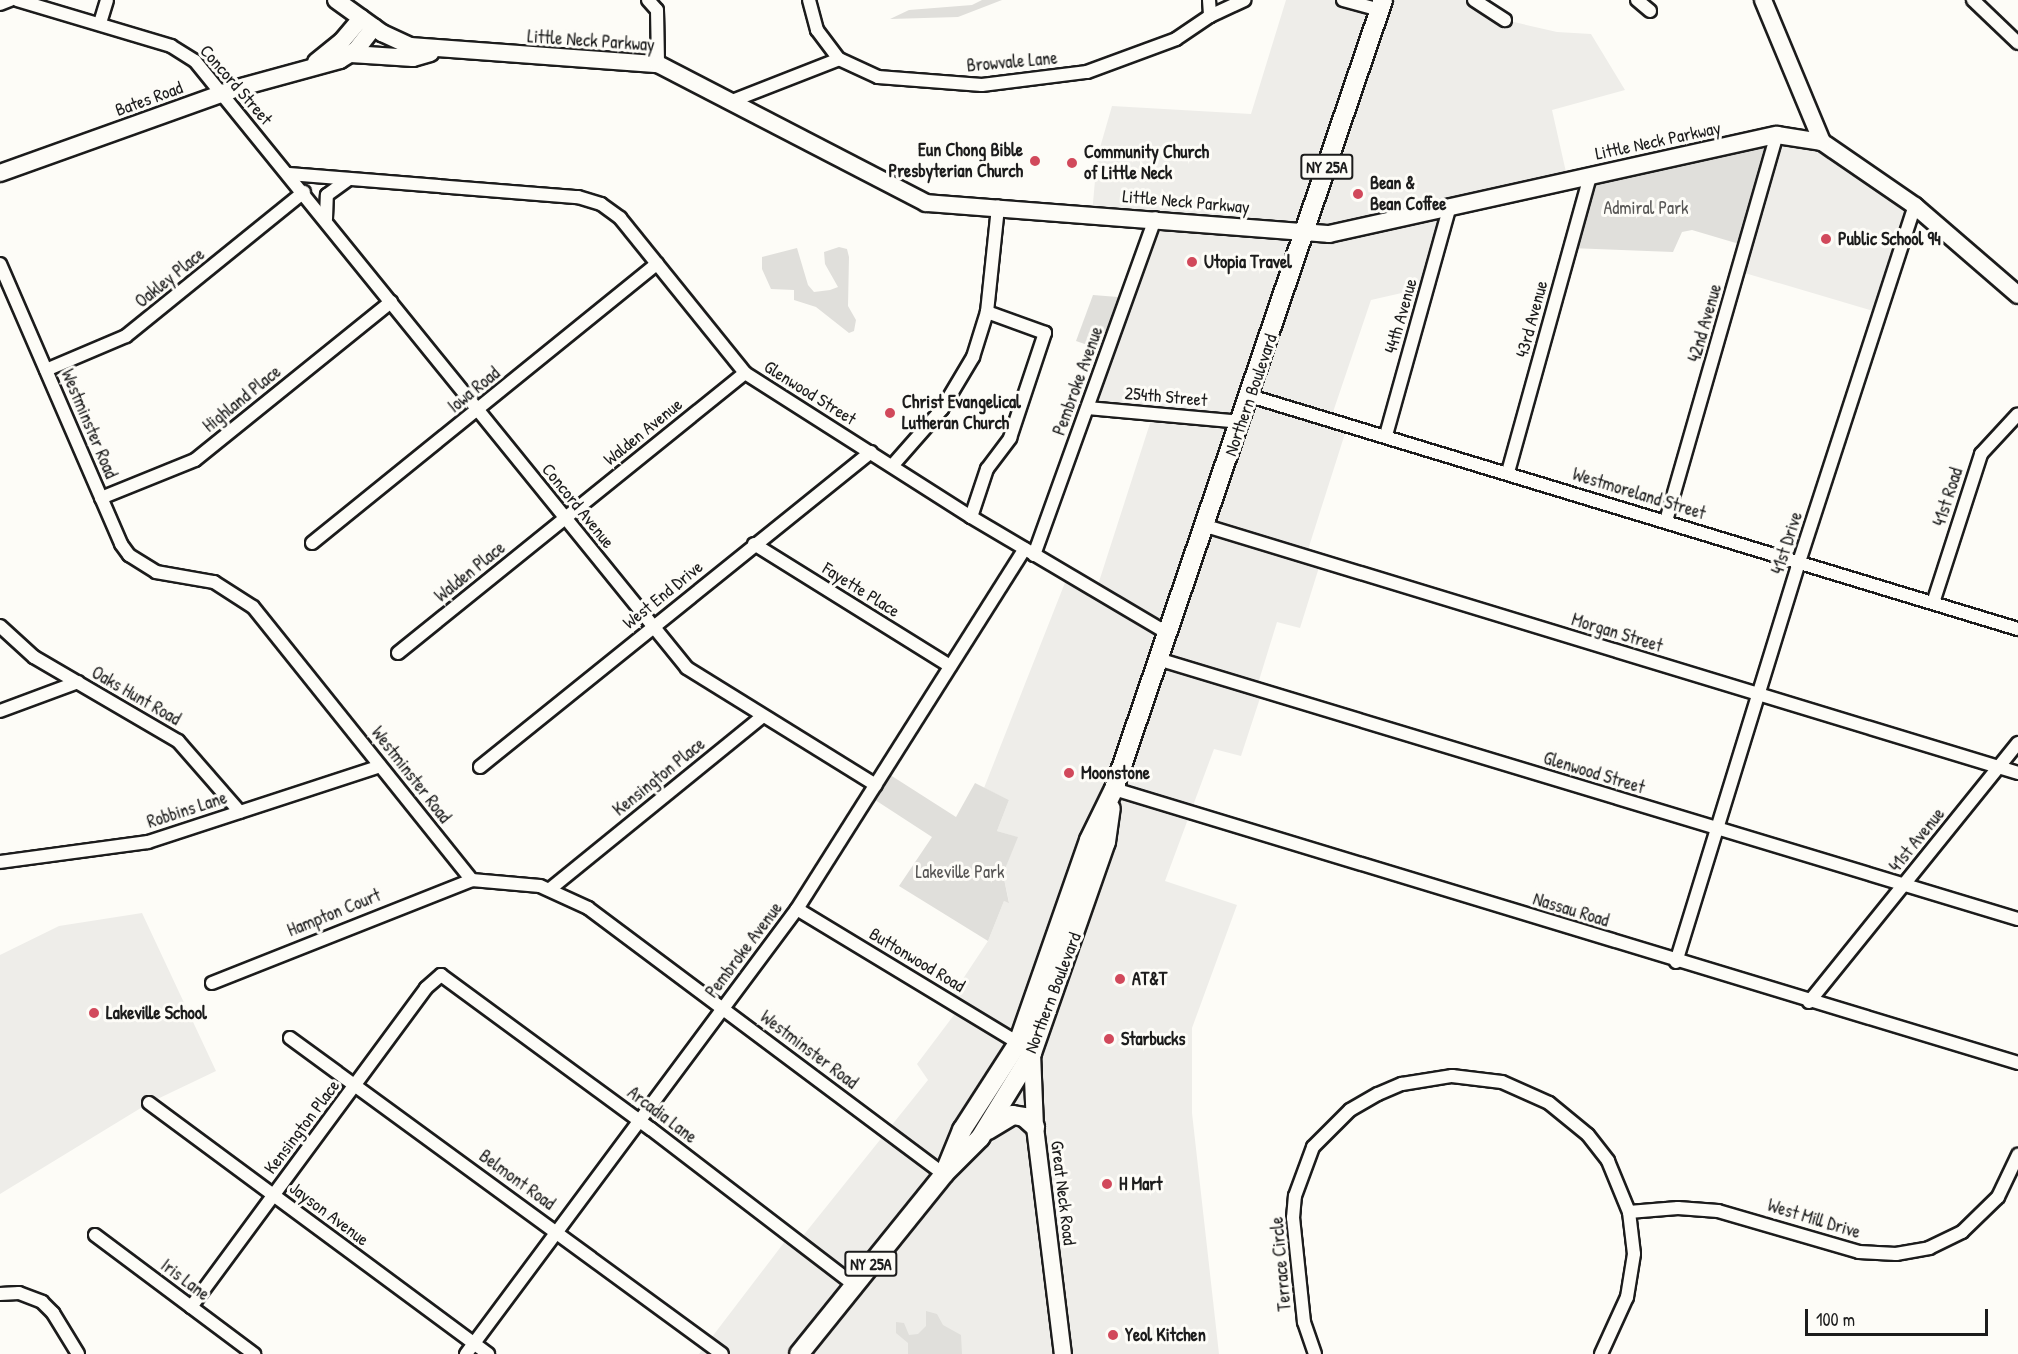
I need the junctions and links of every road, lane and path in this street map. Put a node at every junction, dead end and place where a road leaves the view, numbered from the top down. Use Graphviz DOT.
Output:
graph roads {
  1 [pos="10,0"];
  2 [pos="17,0"];
  3 [pos="107,0"];
  4 [pos="336,0"];
  5 [pos="648,0"];
  6 [pos="809,0"];
  7 [pos="1209,0"];
  8 [pos="1245,0"];
  9 [pos="1342,0"];
  10 [pos="1474,0"];
  11 [pos="1637,0"];
  12 [pos="1763,0"];
  13 [pos="1973,0"];
  14 [pos="0,4"];
  15 [pos="1382,5"];
  16 [pos="1650,11"];
  17 [pos="1210,16"];
  18 [pos="1505,20"];
  19 [pos="367,22"];
  20 [pos="100,23"];
  21 [pos="2018,43"];
  22 [pos="442,50"];
  23 [pos="351,54"];
  24 [pos="839,59"];
  25 [pos="658,64"];
  26 [pos="312,65"];
  27 [pos="222,93"];
  28 [pos="732,101"];
  29 [pos="1778,135"];
  30 [pos="1822,142"];
  31 [pos="0,173"];
  32 [pos="289,174"];
  33 [pos="1590,176"];
  34 [pos="350,179"];
  35 [pos="304,192"];
  36 [pos="1450,206"];
  37 [pos="1915,206"];
  38 [pos="998,207"];
  39 [pos="1155,219"];
  40 [pos="326,220"];
  41 [pos="1305,232"];
  42 [pos="0,264"];
  43 [pos="657,264"];
  44 [pos="2018,295"];
  45 [pos="391,302"];
  46 [pos="987,312"];
  47 [pos="46,370"];
  48 [pos="745,373"];
  49 [pos="1250,396"];
  50 [pos="1088,408"];
  51 [pos="477,410"];
  52 [pos="2018,414"];
  53 [pos="1241,422"];
  54 [pos="1386,435"];
  55 [pos="871,452"];
  56 [pos="891,466"];
  57 [pos="1508,472"];
  58 [pos="101,498"];
  59 [pos="971,517"];
  60 [pos="564,518"];
  61 [pos="1666,521"];
  62 [pos="1206,526"];
  63 [pos="312,543"];
  64 [pos="754,544"];
  65 [pos="1029,552"];
  66 [pos="1799,562"];
  67 [pos="1933,603"];
  68 [pos="0,626"];
  69 [pos="652,627"];
  70 [pos="2018,628"];
  71 [pos="1170,634"];
  72 [pos="398,653"];
  73 [pos="1161,660"];
  74 [pos="950,666"];
  75 [pos="78,682"];
  76 [pos="1759,695"];
  77 [pos="0,711"];
  78 [pos="762,717"];
  79 [pos="2018,743"];
  80 [pos="380,766"];
  81 [pos="480,767"];
  82 [pos="1998,768"];
  83 [pos="2018,773"];
  84 [pos="876,784"];
  85 [pos="1114,789"];
  86 [pos="240,812"];
  87 [pos="1718,829"];
  88 [pos="0,862"];
  89 [pos="472,880"];
  90 [pos="1903,885"];
  91 [pos="550,888"];
  92 [pos="797,909"];
  93 [pos="2018,919"];
  94 [pos="1676,962"];
  95 [pos="445,978"];
  96 [pos="212,983"];
  97 [pos="1809,1002"];
  98 [pos="722,1008"];
  99 [pos="290,1038"];
  100 [pos="1025,1048"];
  101 [pos="2018,1063"];
  102 [pos="356,1084"];
  103 [pos="149,1103"];
  104 [pos="642,1122"];
  105 [pos="1035,1127"];
  106 [pos="980,1138"];
  107 [pos="2018,1155"];
  108 [pos="944,1174"];
  109 [pos="273,1196"];
  110 [pos="1629,1212"];
  111 [pos="556,1232"];
  112 [pos="95,1234"];
  113 [pos="854,1285"];
  114 [pos="0,1294"];
  115 [pos="191,1307"];
  116 [pos="470,1349"];
  117 [pos="78,1354"];
  118 [pos="254,1354"];
  119 [pos="488,1354"];
  120 [pos="722,1354"];
  121 [pos="799,1354"];
  122 [pos="1063,1354"];
  123 [pos="1315,1354"];
  124 [pos="1601,1354"];
  1 -- 14 [label="street"];
  2 -- 20 [label="street, Concord Street"];
  3 -- 20 [label="street"];
  4 -- 19 [label="street, Little Neck Parkway"];
  5 -- 25 [label="street"];
  6 -- 24 [label="street, Browvale Lane"];
  7 -- 17 [label="street"];
  8 -- 17 [label="street, Browvale Lane"];
  9 -- 15 [label="street"];
  10 -- 18 [label="street"];
  11 -- 16 [label="street"];
  12 -- 30 [label="street"];
  13 -- 21 [label="street"];
  15 -- 41 [label="main road, Northern Boulevard / NY 25A"];
  17 -- 24 [label="street, Browvale Lane"];
  19 -- 22 [label="street, Little Neck Parkway"];
  19 -- 23 [label="street"];
  19 -- 26 [label="street, Bates Road"];
  20 -- 27 [label="street, Concord Street"];
  22 -- 23 [label="street"];
  22 -- 25 [label="street, Little Neck Parkway"];
  23 -- 26 [label="street, Bates Road"];
  24 -- 28 [label="street"];
  25 -- 28 [label="street, Little Neck Parkway"];
  26 -- 27 [label="street, Bates Road"];
  27 -- 31 [label="street, Bates Road"];
  27 -- 32 [label="street, Concord Street"];
  28 -- 38 [label="street, Little Neck Parkway"];
  29 -- 30 [label="street, Little Neck Parkway"];
  29 -- 33 [label="street, Little Neck Parkway"];
  29 -- 61 [label="street, 42nd Avenue"];
  30 -- 37 [label="street, Little Neck Parkway"];
  32 -- 34 [label="street, Glenwood Street"];
  32 -- 35 [label="street, Concord Street"];
  33 -- 36 [label="street, Little Neck Parkway"];
  33 -- 57 [label="street, 43rd Avenue"];
  34 -- 40 [label="street"];
  34 -- 43 [label="street, Glenwood Street"];
  35 -- 40 [label="street, Concord Avenue"];
  35 -- 47 [label="street, Oakley Place"];
  36 -- 41 [label="street, Little Neck Parkway"];
  36 -- 54 [label="street, 44th Avenue"];
  37 -- 44 [label="street, Little Neck Parkway"];
  37 -- 66 [label="street, 41st Drive"];
  38 -- 39 [label="street, Little Neck Parkway"];
  38 -- 46 [label="street"];
  39 -- 41 [label="street, Little Neck Parkway"];
  39 -- 50 [label="street, Pembroke Avenue"];
  40 -- 45 [label="street, Concord Avenue"];
  41 -- 49 [label="main road, Northern Boulevard / NY 25A"];
  42 -- 47 [label="street, Westminster Road"];
  43 -- 48 [label="street, Glenwood Street"];
  43 -- 51 [label="street, Iowa Road"];
  45 -- 51 [label="street, Concord Avenue"];
  45 -- 58 [label="street, Highland Place"];
  46 -- 56 [label="street"];
  46 -- 59 [label="street"];
  47 -- 58 [label="street, Westminster Road"];
  48 -- 55 [label="street, Glenwood Street"];
  48 -- 60 [label="street, Walden Avenue"];
  49 -- 53 [label="main road, Northern Boulevard / NY 25A"];
  49 -- 54 [label="street, Westmoreland Street"];
  50 -- 53 [label="street, 254th Street"];
  50 -- 65 [label="street, Pembroke Avenue"];
  51 -- 60 [label="street, Concord Avenue"];
  51 -- 63 [label="street, Iowa Road"];
  52 -- 67 [label="street, 41st Road"];
  53 -- 62 [label="main road, Northern Boulevard / NY 25A"];
  54 -- 57 [label="street, Westmoreland Street"];
  55 -- 56 [label="street, Glenwood Street"];
  55 -- 64 [label="street, West End Drive"];
  56 -- 59 [label="street, Glenwood Street"];
  57 -- 61 [label="street, Westmoreland Street"];
  58 -- 80 [label="street, Westminster Road"];
  59 -- 65 [label="street, Glenwood Street"];
  60 -- 69 [label="street, Concord Avenue"];
  60 -- 72 [label="street, Walden Place"];
  61 -- 66 [label="street, Westmoreland Street"];
  62 -- 71 [label="main road, Northern Boulevard / NY 25A"];
  62 -- 76 [label="street, Morgan Street"];
  64 -- 69 [label="street, West End Drive"];
  64 -- 74 [label="street, Fayette Place"];
  65 -- 71 [label="street, Glenwood Street"];
  65 -- 74 [label="street, Pembroke Avenue"];
  66 -- 67 [label="street, Westmoreland Street"];
  66 -- 76 [label="street, 41st Drive"];
  67 -- 70 [label="street, Westmoreland Street"];
  68 -- 75 [label="street, Oaks Hunt Road"];
  69 -- 78 [label="street, Concord Avenue"];
  69 -- 81 [label="street, West End Drive"];
  71 -- 73 [label="main road, Northern Boulevard / NY 25A"];
  73 -- 85 [label="main road, Northern Boulevard / NY 25A"];
  73 -- 87 [label="street, Glenwood Street"];
  74 -- 84 [label="street, Pembroke Avenue"];
  75 -- 77 [label="street"];
  75 -- 86 [label="street, Oaks Hunt Road"];
  76 -- 82 [label="street, Morgan Street"];
  76 -- 87 [label="street, 41st Drive"];
  78 -- 84 [label="street, Concord Avenue"];
  78 -- 91 [label="street, Kensington Place"];
  79 -- 82 [label="street, 41st Avenue"];
  80 -- 86 [label="street, Robbins Lane"];
  80 -- 89 [label="street, Westminster Road"];
  82 -- 83 [label="street, Morgan Street"];
  82 -- 90 [label="street, 41st Avenue"];
  84 -- 92 [label="street, Pembroke Avenue"];
  85 -- 94 [label="street, Nassau Road"];
  85 -- 100 [label="main road, Northern Boulevard / NY 25A"];
  86 -- 88 [label="street, Robbins Lane"];
  87 -- 90 [label="street, Glenwood Street"];
  87 -- 94 [label="street, 41st Drive"];
  89 -- 91 [label="street, Westminster Road"];
  89 -- 96 [label="street, Hampton Court"];
  90 -- 93 [label="street, Glenwood Street"];
  90 -- 97 [label="street, 41st Avenue"];
  91 -- 98 [label="street, Westminster Road"];
  92 -- 98 [label="street, Pembroke Avenue"];
  92 -- 100 [label="street, Buttonwood Road"];
  94 -- 97 [label="street, Nassau Road"];
  95 -- 102 [label="street, Kensington Place"];
  95 -- 104 [label="street, Arcadia Lane"];
  97 -- 101 [label="street, Nassau Road"];
  98 -- 104 [label="street, Pembroke Avenue"];
  98 -- 108 [label="street, Westminster Road"];
  99 -- 102 [label="street, Belmont Road"];
  100 -- 105 [label="street, Great Neck Road"];
  100 -- 106 [label="main road, Northern Boulevard / NY 25A"];
  100 -- 108 [label="main road, Northern Boulevard / NY 25A"];
  102 -- 109 [label="street, Kensington Place"];
  102 -- 111 [label="street, Belmont Road"];
  103 -- 109 [label="street, Jayson Avenue"];
  104 -- 111 [label="street, Pembroke Avenue"];
  104 -- 113 [label="street, Arcadia Lane"];
  105 -- 106 [label="main road"];
  105 -- 122 [label="street, Great Neck Road"];
  106 -- 108 [label="main road, Northern Boulevard / NY 25A"];
  107 -- 110 [label="street, West Mill Drive"];
  108 -- 113 [label="main road, Northern Boulevard / NY 25A"];
  109 -- 115 [label="street, Kensington Place"];
  109 -- 116 [label="street, Jayson Avenue"];
  110 -- 123 [label="street, Terrace Circle"];
  110 -- 124 [label="street, Terrace Circle"];
  111 -- 116 [label="street, Pembroke Avenue"];
  111 -- 120 [label="street, Belmont Road"];
  112 -- 115 [label="street, Iris Lane"];
  113 -- 121 [label="main road, Northern Boulevard / NY 25A"];
  114 -- 117 [label="street"];
  115 -- 118 [label="street, Iris Lane"];
  116 -- 119 [label="street, Jayson Avenue"];
}
